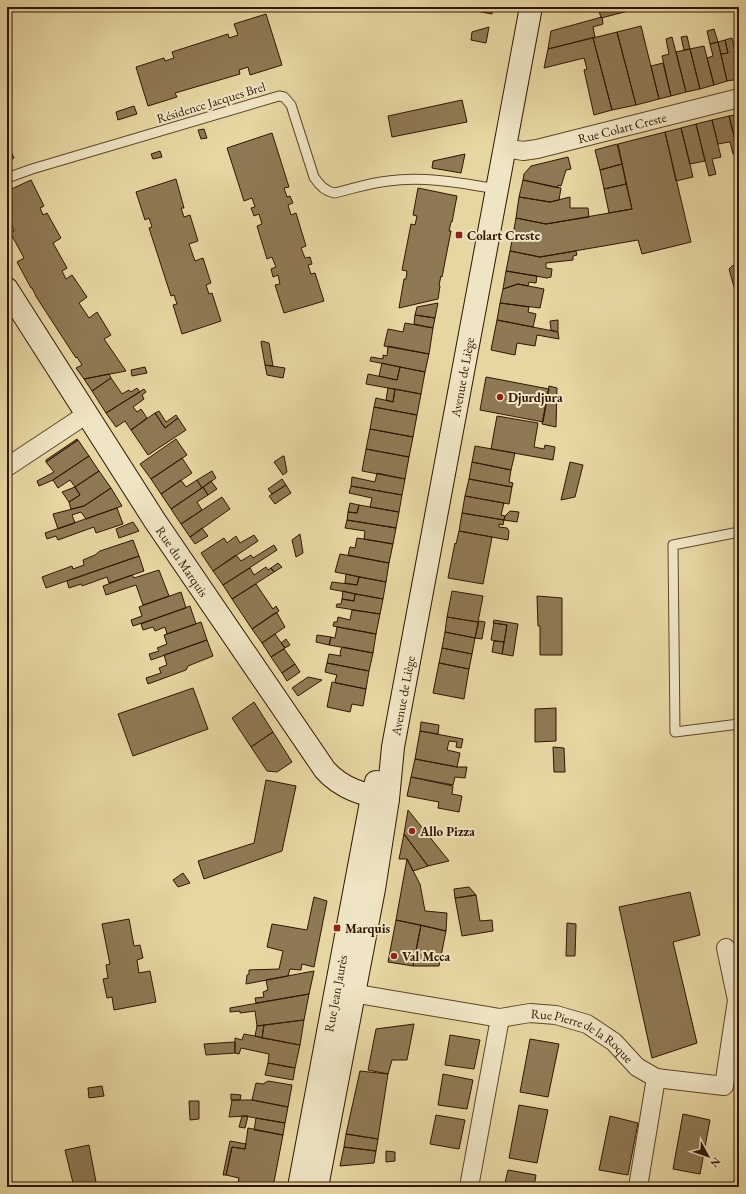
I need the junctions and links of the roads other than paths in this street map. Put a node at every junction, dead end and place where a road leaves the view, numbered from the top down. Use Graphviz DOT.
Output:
graph roads {
  1 [pos="531,7"];
  2 [pos="739,98"];
  3 [pos="505,148"];
  4 [pos="7,178"];
  5 [pos="497,189"];
  6 [pos="7,290"];
  7 [pos="87,414"];
  8 [pos="7,467"];
  9 [pos="739,532"];
  10 [pos="739,724"];
  11 [pos="380,800"];
  12 [pos="726,948"];
  13 [pos="345,992"];
  14 [pos="500,1018"];
  15 [pos="656,1078"];
  16 [pos="299,1187"];
  17 [pos="317,1187"];
  18 [pos="469,1187"];
  19 [pos="638,1187"];
  1 -- 3 [label="main road, Avenue de Liège"];
  2 -- 3 [label="street, Rue Colart Creste"];
  3 -- 5 [label="main road, Avenue de Liège"];
  4 -- 5 [label="lane, Résidence Jacques Brel"];
  5 -- 11 [label="main road, Avenue de Liège"];
  6 -- 7 [label="main road, Rue du Marquis"];
  7 -- 8 [label="street"];
  7 -- 11 [label="main road, Rue du Marquis"];
  9 -- 10 [label="lane"];
  11 -- 13 [label="main road, Rue Jean Jaurès"];
  12 -- 15 [label="street, Rue Pierre de la Roque"];
  13 -- 14 [label="street, Rue Pierre de la Roque"];
  13 -- 16 [label="main road, Rue Jean Jaurès"];
  13 -- 17 [label="main road, Rue Jean Jaurès"];
  14 -- 15 [label="street, Rue Pierre de la Roque"];
  14 -- 18 [label="street"];
  15 -- 19 [label="street"];
}
